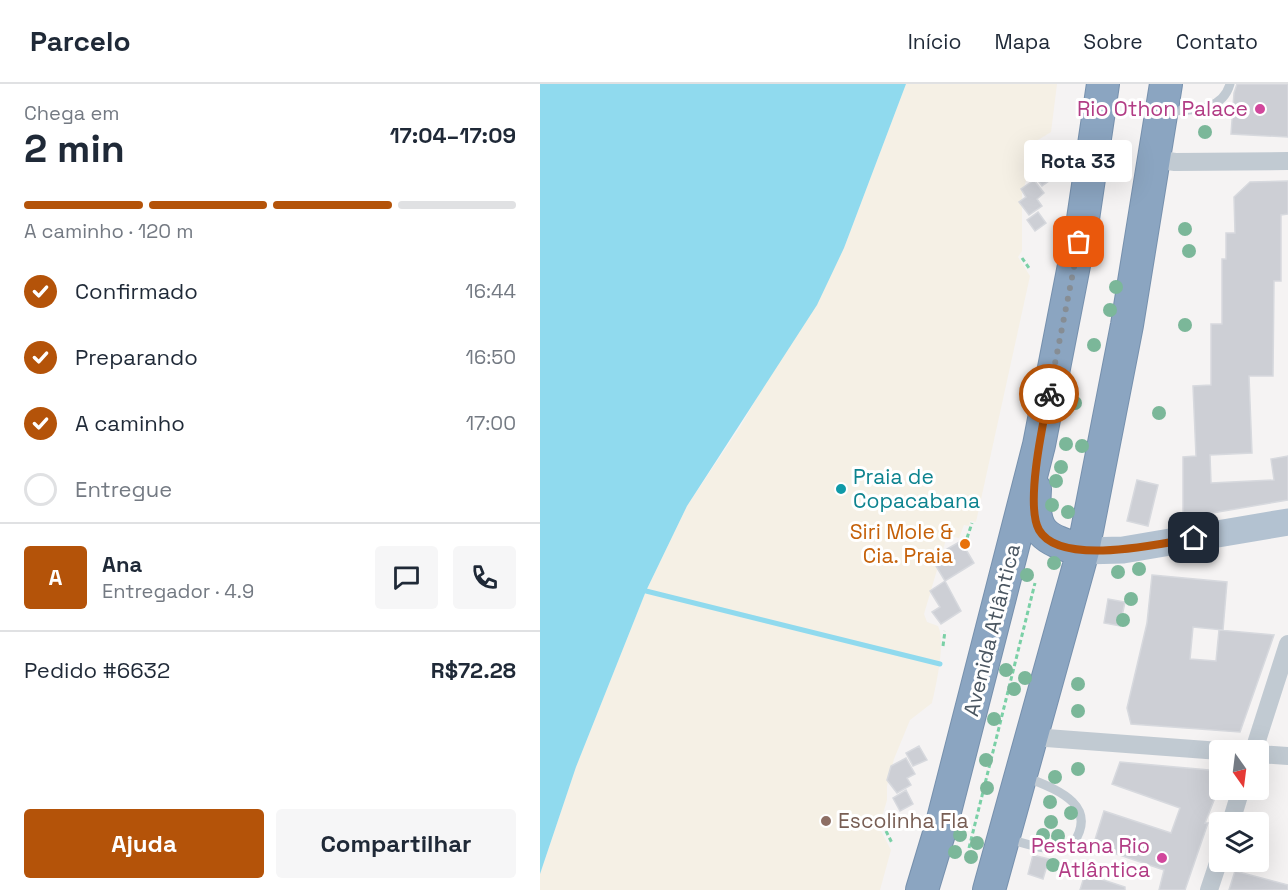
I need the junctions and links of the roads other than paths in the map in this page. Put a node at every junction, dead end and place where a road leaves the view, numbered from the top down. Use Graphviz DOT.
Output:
graph roads {
  1 [pos="1103,84"];
  2 [pos="1230,84"];
  3 [pos="1164,98"];
  4 [pos="1155,159"];
  5 [pos="1288,161"];
  6 [pos="1039,445"];
  7 [pos="1288,522"];
  8 [pos="1083,551"];
  9 [pos="1288,644"];
  10 [pos="1034,737"];
  11 [pos="1257,740"];
  12 [pos="1209,750"];
  13 [pos="1269,755"];
  14 [pos="1288,756"];
  15 [pos="1022,775"];
  16 [pos="1004,837"];
  17 [pos="1215,872"];
  18 [pos="927,889"];
  19 [pos="989,890"];
  20 [pos="1209,890"];
  1 -- 6 [label="highway, Avenida Atlântica"];
  2 -- 3 [label="lane"];
  3 -- 4 [label="highway"];
  4 -- 5 [label="street"];
  4 -- 8 [label="highway"];
  6 -- 8 [label="highway"];
  6 -- 18 [label="highway, Avenida Atlântica"];
  7 -- 8 [label="main road"];
  8 -- 10 [label="highway"];
  9 -- 11 [label="street"];
  10 -- 12 [label="street"];
  10 -- 15 [label="highway"];
  13 -- 14 [label="street"];
  15 -- 16 [label="highway"];
  15 -- 16 [label="lane"];
  16 -- 19 [label="highway"];
  17 -- 20 [label="street"];
}
